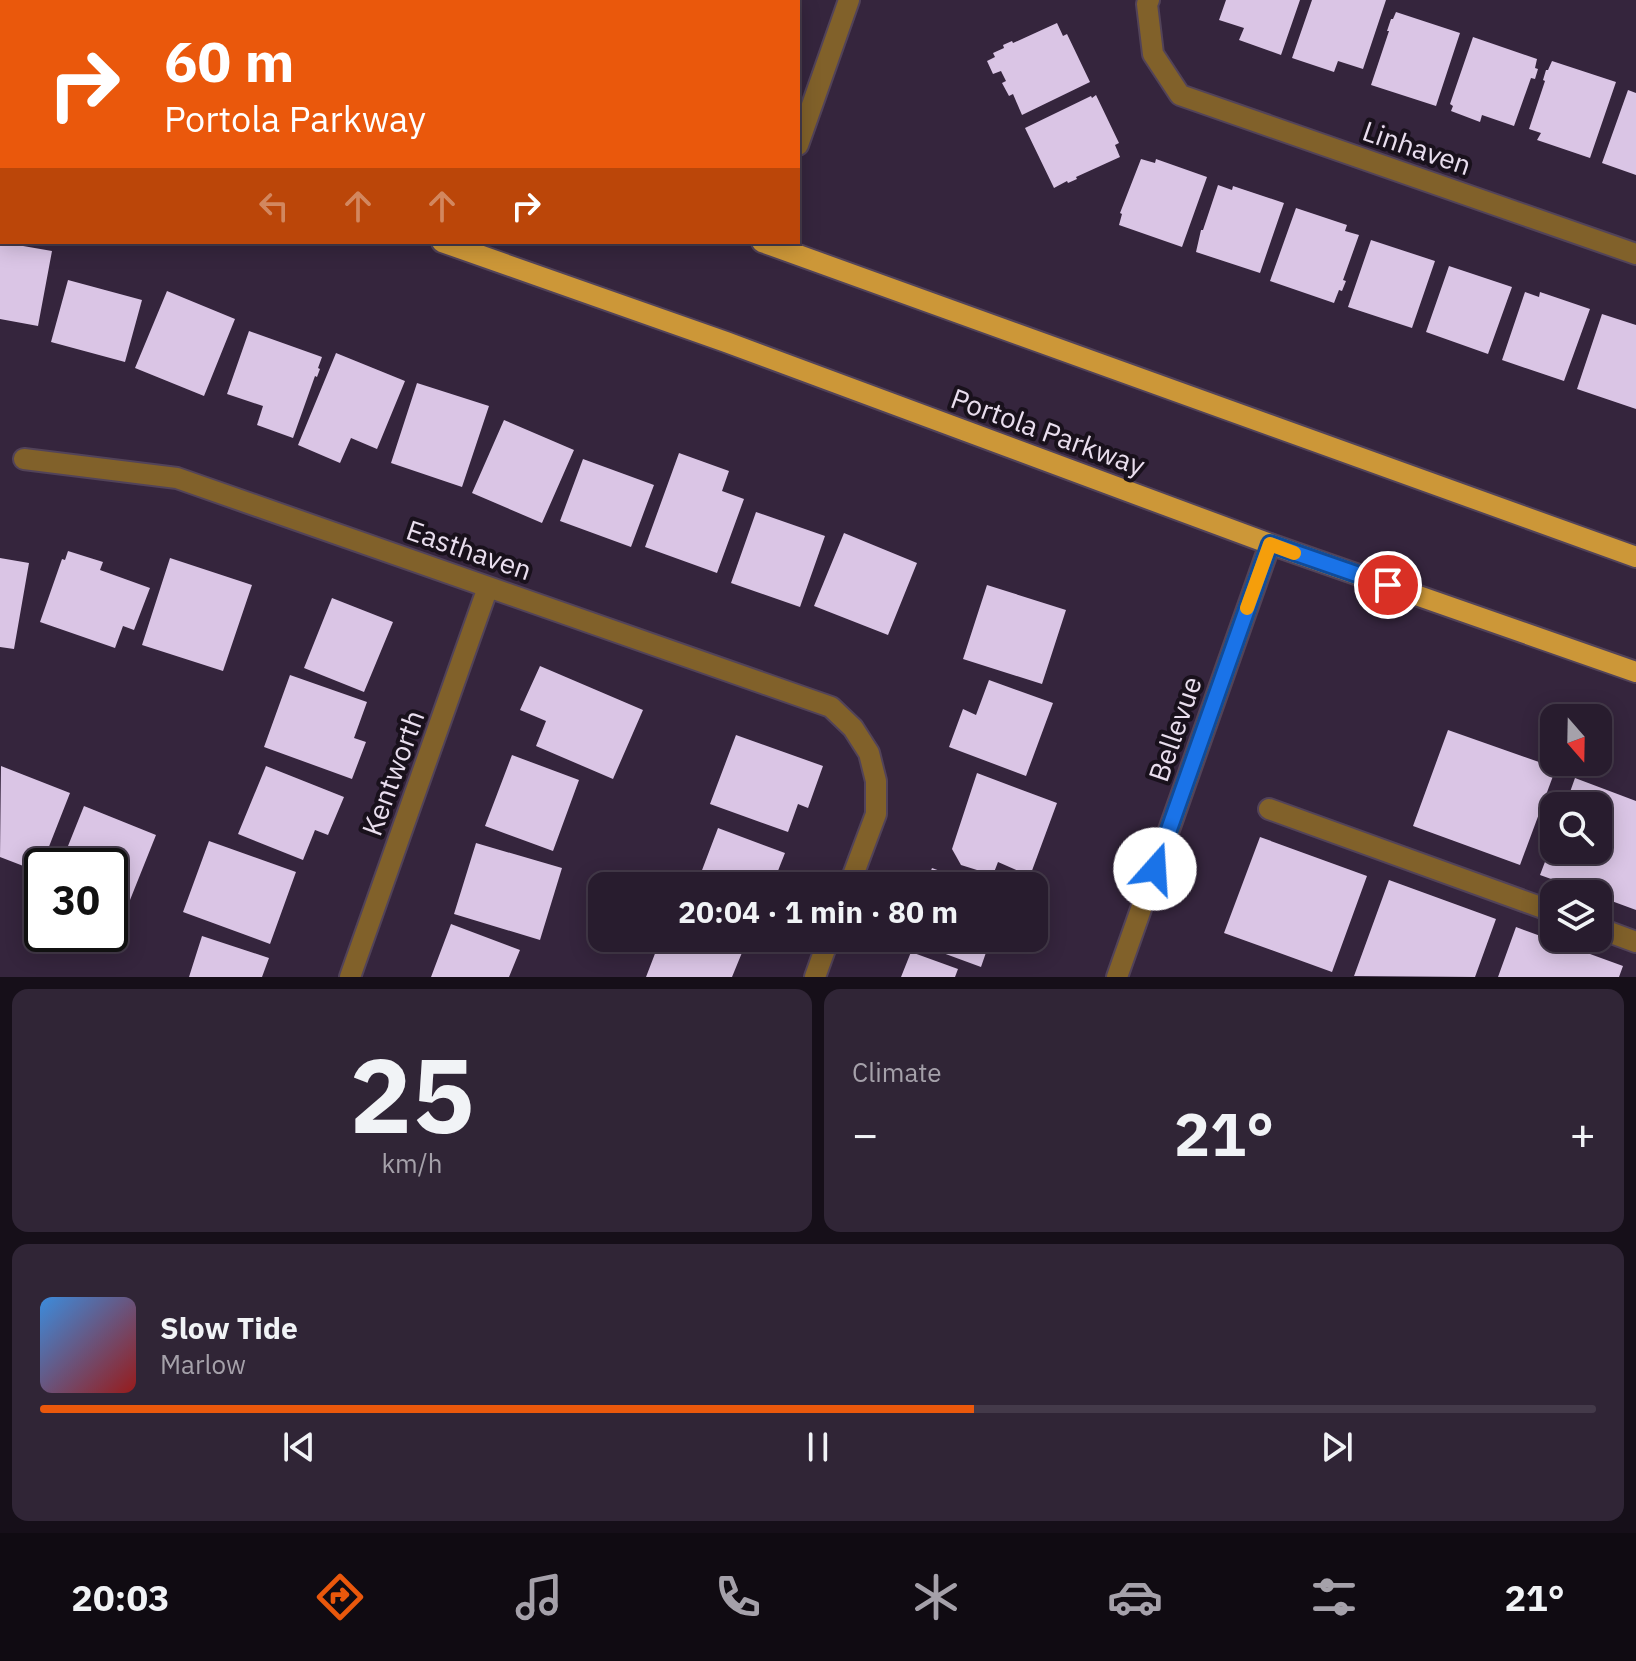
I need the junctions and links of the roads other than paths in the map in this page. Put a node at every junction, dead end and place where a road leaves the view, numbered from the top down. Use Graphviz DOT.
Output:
graph roads {
  1 [pos="849,0"];
  2 [pos="1149,0"];
  3 [pos="800,139"];
  4 [pos="448,244"];
  5 [pos="769,244"];
  6 [pos="1636,254"];
  7 [pos="24,459"];
  8 [pos="1270,544"];
  9 [pos="1636,557"];
  10 [pos="488,587"];
  11 [pos="1636,672"];
  12 [pos="1269,809"];
  13 [pos="854,872"];
  14 [pos="1540,907"];
  15 [pos="1612,933"];
  16 [pos="1636,942"];
  17 [pos="824,952"];
  18 [pos="350,977"];
  19 [pos="815,977"];
  20 [pos="1117,977"];
  1 -- 3 [label="street"];
  2 -- 6 [label="street, Linhaven"];
  4 -- 8 [label="main road, Portola Parkway"];
  5 -- 9 [label="main road"];
  7 -- 10 [label="street, Easthaven"];
  8 -- 11 [label="main road, Portola Parkway"];
  8 -- 20 [label="street, Bellevue"];
  10 -- 13 [label="street, Easthaven"];
  10 -- 18 [label="street, Kentworth"];
  12 -- 14 [label="street"];
  15 -- 16 [label="street"];
  17 -- 19 [label="street"];
}
